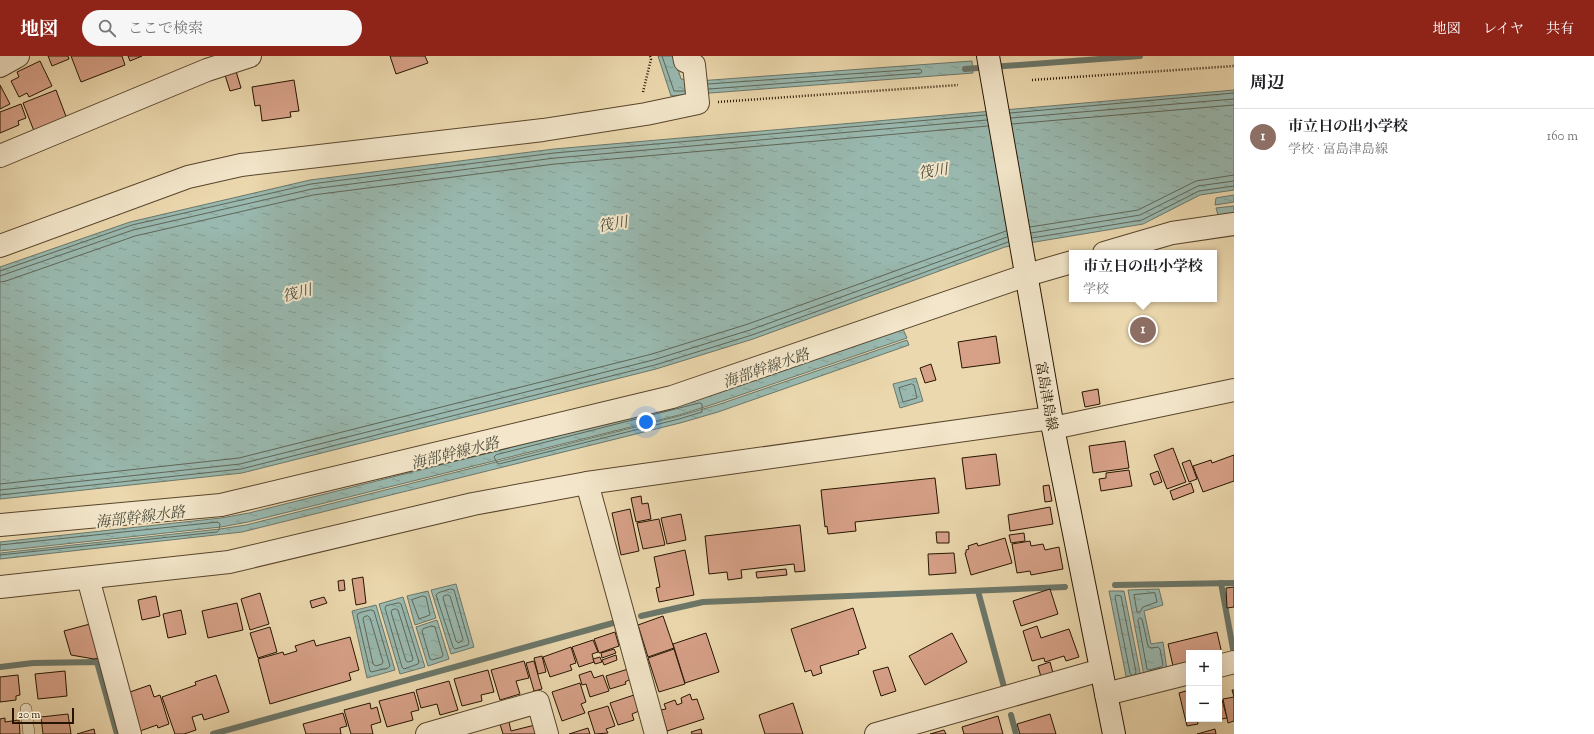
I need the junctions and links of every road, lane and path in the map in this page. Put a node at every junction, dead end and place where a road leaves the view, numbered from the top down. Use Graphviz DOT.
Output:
graph roads {
  1 [pos="18,56"];
  2 [pos="250,56"];
  3 [pos="650,56"];
  4 [pos="988,56"];
  5 [pos="689,65"];
  6 [pos="0,66"];
  7 [pos="1234,66"];
  8 [pos="1032,80"];
  9 [pos="958,85"];
  10 [pos="698,99"];
  11 [pos="638,115"];
  12 [pos="0,156"];
  13 [pos="1234,224"];
  14 [pos="0,246"];
  15 [pos="1114,250"];
  16 [pos="1069,263"];
  17 [pos="1027,275"];
  18 [pos="1234,390"];
  19 [pos="1052,423"];
  20 [pos="587,483"];
  21 [pos="0,526"];
  22 [pos="88,578"];
  23 [pos="0,587"];
  24 [pos="1234,662"];
  25 [pos="1222,665"];
  26 [pos="1101,670"];
  27 [pos="1186,674"];
  28 [pos="1106,694"];
  29 [pos="26,709"];
  30 [pos="29,734"];
  31 [pos="130,734"];
  32 [pos="427,734"];
  33 [pos="547,734"];
  34 [pos="656,734"];
  35 [pos="876,734"];
  36 [pos="1114,734"];
  1 -- 6 [label="street"];
  2 -- 12 [label="street"];
  3 -- 11 [label="path"];
  4 -- 17 [label="street, 富島津島線"];
  5 -- 10 [label="street"];
  7 -- 8 [label="path"];
  9 -- 10 [label="path"];
  10 -- 11 [label="street"];
  11 -- 14 [label="street"];
  13 -- 15 [label="street"];
  16 -- 17 [label="street"];
  17 -- 19 [label="street, 富島津島線"];
  17 -- 21 [label="street"];
  18 -- 19 [label="street"];
  19 -- 20 [label="street"];
  19 -- 26 [label="street, 富島津島線"];
  20 -- 22 [label="street"];
  20 -- 34 [label="street"];
  22 -- 23 [label="street"];
  22 -- 31 [label="street"];
  24 -- 25 [label="street"];
  26 -- 28 [label="street, 富島津島線"];
  26 -- 35 [label="street"];
  27 -- 28 [label="street"];
  28 -- 36 [label="street, 富島津島線"];
  29 -- 30 [label="lane"];
  32 -- 33 [label="street"];
}
